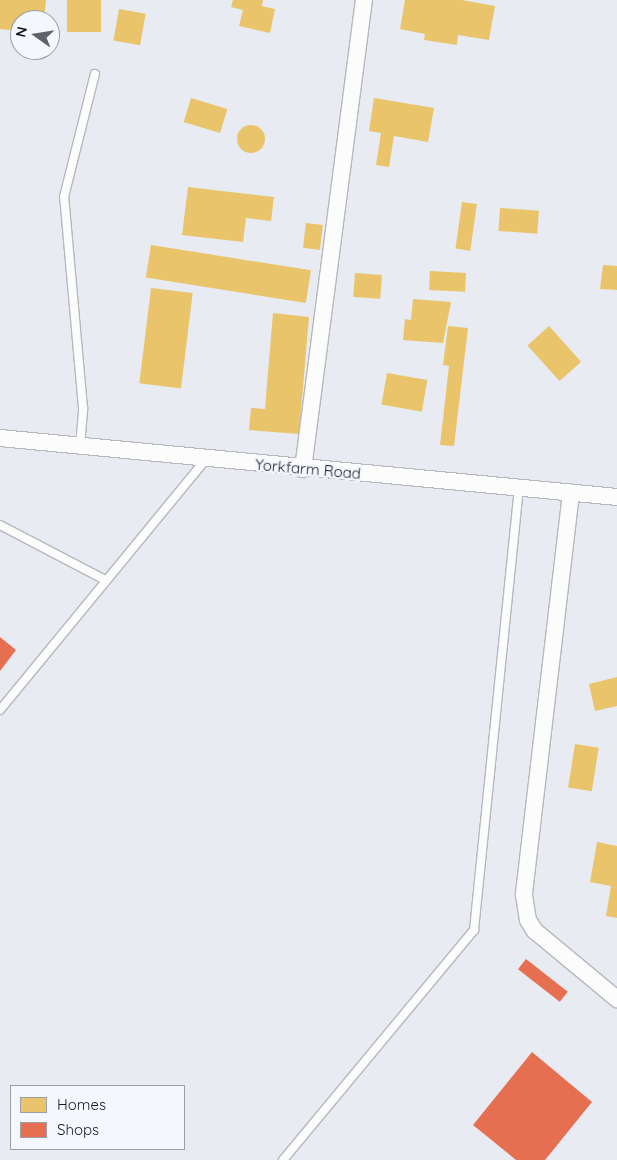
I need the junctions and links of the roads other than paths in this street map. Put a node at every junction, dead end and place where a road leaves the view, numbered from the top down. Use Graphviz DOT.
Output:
graph roads {
  1 [pos="364,0"];
  2 [pos="95,74"];
  3 [pos="0,438"];
  4 [pos="80,446"];
  5 [pos="206,460"];
  6 [pos="303,469"];
  7 [pos="519,490"];
  8 [pos="571,493"];
  9 [pos="617,497"];
  10 [pos="0,525"];
  11 [pos="105,580"];
  12 [pos="0,710"];
  13 [pos="617,999"];
  14 [pos="283,1160"];
  1 -- 6 [label="street"];
  2 -- 4 [label="lane"];
  3 -- 4 [label="street, Yorkfarm Road"];
  4 -- 5 [label="street, Yorkfarm Road"];
  5 -- 6 [label="street, Yorkfarm Road"];
  5 -- 11 [label="lane"];
  6 -- 7 [label="street, Yorkfarm Road"];
  7 -- 8 [label="street, Yorkfarm Road"];
  7 -- 14 [label="lane"];
  8 -- 9 [label="street, Yorkfarm Road"];
  8 -- 13 [label="street"];
  10 -- 11 [label="lane"];
  11 -- 12 [label="lane"];
}
